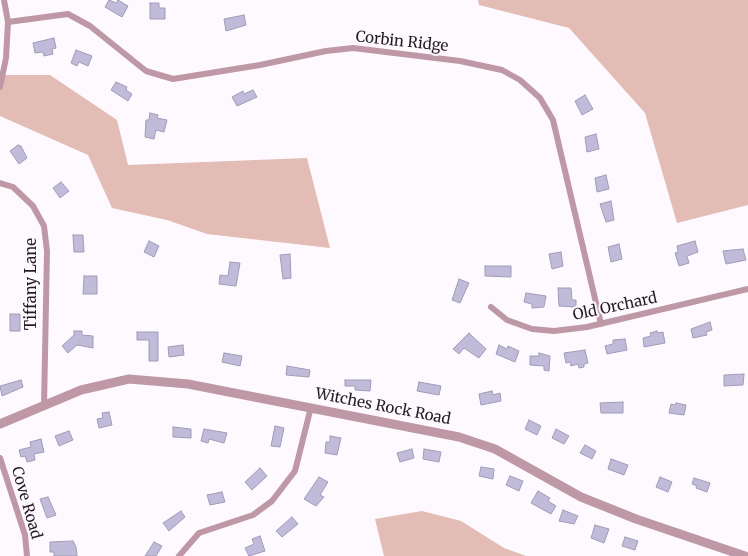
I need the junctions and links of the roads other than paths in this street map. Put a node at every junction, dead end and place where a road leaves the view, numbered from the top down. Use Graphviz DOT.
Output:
graph roads {
  1 [pos="4,0"];
  2 [pos="8,22"];
  3 [pos="0,87"];
  4 [pos="0,182"];
  5 [pos="748,289"];
  6 [pos="491,307"];
  7 [pos="601,324"];
  8 [pos="44,406"];
  9 [pos="311,407"];
  10 [pos="0,424"];
  11 [pos="0,458"];
  12 [pos="27,556"];
  13 [pos="179,556"];
  14 [pos="745,556"];
  1 -- 2 [label="street"];
  2 -- 3 [label="street"];
  2 -- 7 [label="street, Corbin Ridge"];
  4 -- 8 [label="street, Tiffany Lane"];
  5 -- 7 [label="street, Old Orchard"];
  6 -- 7 [label="street, Old Orchard"];
  8 -- 9 [label="street, Witches Rock Road"];
  8 -- 10 [label="street, Witches Rock Road"];
  9 -- 13 [label="street"];
  9 -- 14 [label="street, Witches Rock Road"];
  11 -- 12 [label="street, Cove Road"];
}
